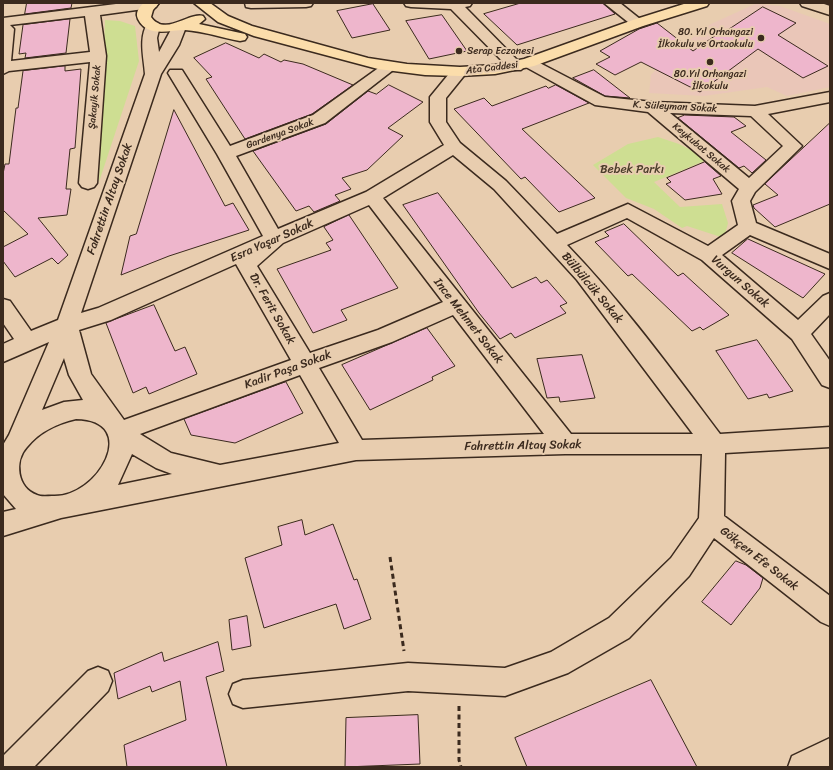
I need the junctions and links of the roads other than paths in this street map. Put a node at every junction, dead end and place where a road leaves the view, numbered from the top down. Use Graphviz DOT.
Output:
graph roads {
  1 [pos="33,3"];
  2 [pos="152,3"];
  3 [pos="306,3"];
  4 [pos="411,3"];
  5 [pos="611,3"];
  6 [pos="702,3"];
  7 [pos="806,3"];
  8 [pos="202,4"];
  9 [pos="251,4"];
  10 [pos="458,4"];
  11 [pos="92,11"];
  12 [pos="830,11"];
  13 [pos="49,17"];
  14 [pos="638,23"];
  15 [pos="150,25"];
  16 [pos="5,26"];
  17 [pos="182,27"];
  18 [pos="321,50"];
  19 [pos="98,56"];
  20 [pos="523,65"];
  21 [pos="389,67"];
  22 [pos="3,68"];
  23 [pos="459,72"];
  24 [pos="176,73"];
  25 [pos="153,74"];
  26 [pos="830,97"];
  27 [pos="653,107"];
  28 [pos="755,111"];
  29 [pos="454,147"];
  30 [pos="226,154"];
  31 [pos="88,183"];
  32 [pos="750,188"];
  33 [pos="372,196"];
  34 [pos="748,227"];
  35 [pos="276,240"];
  36 [pos="553,243"];
  37 [pos="709,256"];
  38 [pos="830,262"];
  39 [pos="830,301"];
  40 [pos="455,305"];
  41 [pos="3,306"];
  42 [pos="67,325"];
  43 [pos="799,333"];
  44 [pos="27,342"];
  45 [pos="3,353"];
  46 [pos="304,364"];
  47 [pos="830,379"];
  48 [pos="119,432"];
  49 [pos="830,437"];
  50 [pos="565,444"];
  51 [pos="714,444"];
  52 [pos="11,447"];
  53 [pos="356,450"];
  54 [pos="219,476"];
  55 [pos="73,504"];
  56 [pos="711,521"];
  57 [pos="3,524"];
  58 [pos="830,613"];
  59 [pos="98,681"];
  60 [pos="243,694"];
  61 [pos="830,753"];
  62 [pos="13,767"];
  63 [pos="803,767"];
  1 -- 13 [label="street"];
  2 -- 11 [label="street"];
  2 -- 15 [label="main road"];
  3 -- 9 [label="street"];
  4 -- 10 [label="street"];
  5 -- 14 [label="street"];
  6 -- 14 [label="main road, Ata Caddesi"];
  7 -- 12 [label="street"];
  8 -- 17 [label="main road, Ata Caddesi"];
  8 -- 18 [label="main road, Ata Caddesi"];
  10 -- 20 [label="street, K. Süleyman Sokak"];
  11 -- 13 [label="street"];
  11 -- 15 [label="street"];
  11 -- 19 [label="street, Şakayik Sokak"];
  13 -- 16 [label="street"];
  14 -- 20 [label="main road, Ata Caddesi"];
  15 -- 17 [label="main road, Ata Caddesi"];
  15 -- 25 [label="street"];
  16 -- 22 [label="street"];
  17 -- 18 [label="main road, Ata Caddesi"];
  17 -- 25 [label="street"];
  18 -- 21 [label="main road, Ata Caddesi"];
  19 -- 22 [label="street"];
  19 -- 31 [label="street, Şakayik Sokak"];
  20 -- 23 [label="main road, Ata Caddesi"];
  20 -- 27 [label="street, K. Süleyman Sokak"];
  21 -- 23 [label="main road, Ata Caddesi"];
  21 -- 30 [label="street, Gardenya Sokak"];
  23 -- 29 [label="street"];
  24 -- 30 [label="street"];
  25 -- 42 [label="street, Fahrettin Altay Sokak"];
  26 -- 28 [label="street, K. Süleyman Sokak"];
  27 -- 28 [label="street, K. Süleyman Sokak"];
  27 -- 32 [label="street, Keykubat Sokak"];
  28 -- 32 [label="street"];
  29 -- 33 [label="street, Esra Yaşar Sokak"];
  29 -- 36 [label="street, Bülbülcük Sokak"];
  30 -- 35 [label="street"];
  32 -- 34 [label="street"];
  33 -- 35 [label="street, Esra Yaşar Sokak"];
  33 -- 40 [label="street, Ince Mehmet Sokak"];
  34 -- 37 [label="street"];
  34 -- 38 [label="street"];
  35 -- 42 [label="street, Esra Yaşar Sokak"];
  35 -- 46 [label="street, Dr. Ferit Sokak"];
  36 -- 37 [label="street, Vurgun Sokak"];
  36 -- 51 [label="street, Bülbülcük Sokak"];
  37 -- 43 [label="street, Vurgun Sokak"];
  39 -- 43 [label="street"];
  40 -- 46 [label="street, Kadir Paşa Sokak"];
  40 -- 50 [label="street, Ince Mehmet Sokak"];
  41 -- 44 [label="street"];
  42 -- 44 [label="street, Esra Yaşar Sokak"];
  42 -- 48 [label="street"];
  42 -- 52 [label="street, Fahrettin Altay Sokak"];
  43 -- 47 [label="street, Vurgun Sokak"];
  44 -- 45 [label="street, Esra Yaşar Sokak"];
  46 -- 48 [label="street, Kadir Paşa Sokak"];
  46 -- 53 [label="street, Dr. Ferit Sokak"];
  48 -- 52 [label="street"];
  48 -- 54 [label="street"];
  48 -- 55 [label="street"];
  49 -- 51 [label="street, Fahrettin Altay Sokak"];
  50 -- 51 [label="street, Fahrettin Altay Sokak"];
  50 -- 53 [label="street, Fahrettin Altay Sokak"];
  51 -- 56 [label="street, Gökçen Efe Sokak"];
  52 -- 55 [label="street, Fahrettin Altay Sokak"];
  53 -- 54 [label="street, Fahrettin Altay Sokak"];
  54 -- 55 [label="street, Fahrettin Altay Sokak"];
  55 -- 57 [label="street"];
  56 -- 58 [label="street, Gökçen Efe Sokak"];
  56 -- 60 [label="street"];
  59 -- 62 [label="street"];
  61 -- 63 [label="street"];
}
